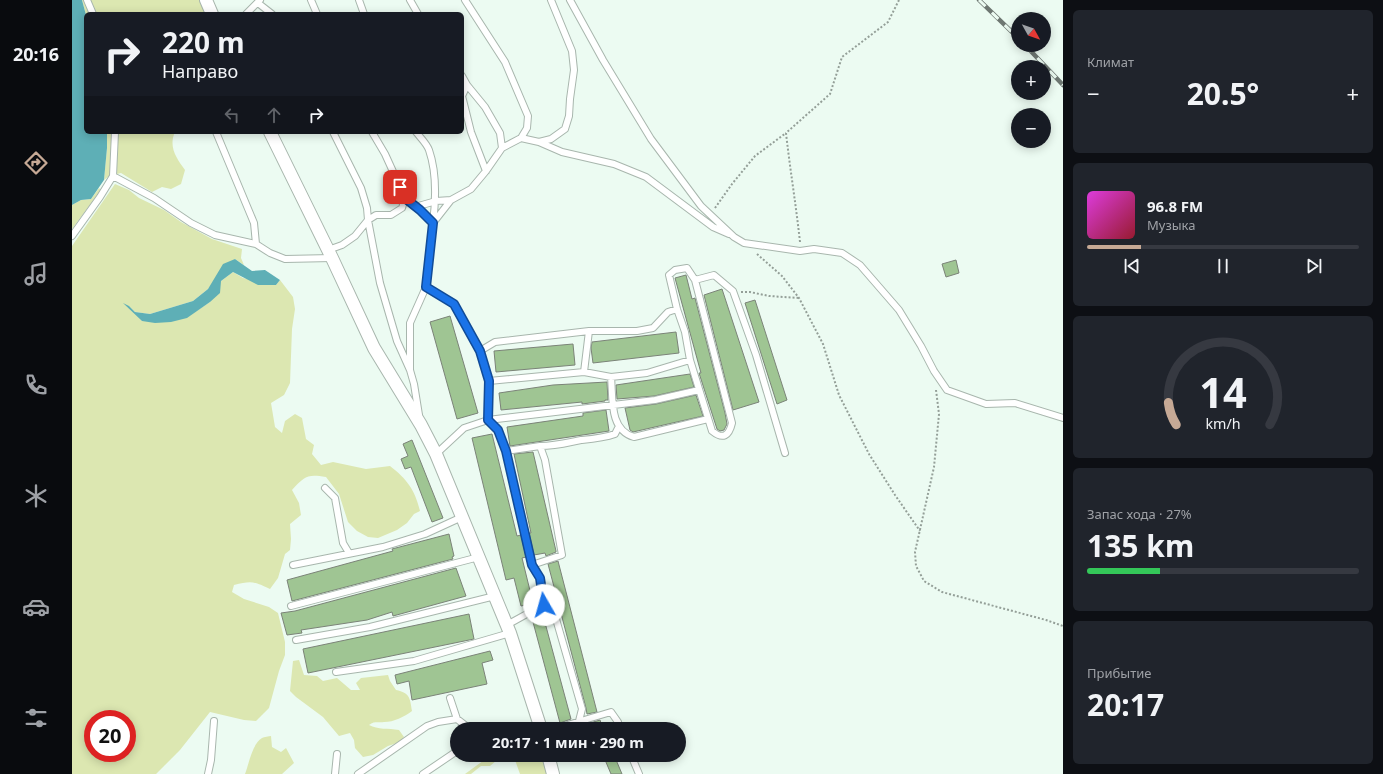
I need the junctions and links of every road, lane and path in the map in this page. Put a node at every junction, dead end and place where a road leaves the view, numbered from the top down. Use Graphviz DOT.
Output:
graph roads {
  1 [pos="87,0"];
  2 [pos="206,0"];
  3 [pos="311,0"];
  4 [pos="358,0"];
  5 [pos="410,0"];
  6 [pos="465,0"];
  7 [pos="551,0"];
  8 [pos="570,0"];
  9 [pos="899,0"];
  10 [pos="259,2"];
  11 [pos="92,12"];
  12 [pos="211,12"];
  13 [pos="248,12"];
  14 [pos="270,12"];
  15 [pos="316,12"];
  16 [pos="363,12"];
  17 [pos="417,12"];
  18 [pos="464,80"];
  19 [pos="467,85"];
  20 [pos="464,92"];
  21 [pos="464,104"];
  22 [pos="786,132"];
  23 [pos="115,134"];
  24 [pos="217,134"];
  25 [pos="271,134"];
  26 [pos="334,134"];
  27 [pos="373,134"];
  28 [pos="418,134"];
  29 [pos="521,138"];
  30 [pos="538,142"];
  31 [pos="502,148"];
  32 [pos="486,171"];
  33 [pos="113,176"];
  34 [pos="405,198"];
  35 [pos="451,200"];
  36 [pos="436,201"];
  37 [pos="415,206"];
  38 [pos="710,215"];
  39 [pos="368,220"];
  40 [pos="433,223"];
  41 [pos="72,236"];
  42 [pos="734,237"];
  43 [pos="744,242"];
  44 [pos="256,244"];
  45 [pos="800,251"];
  46 [pos="330,254"];
  47 [pos="695,280"];
  48 [pos="426,287"];
  49 [pos="732,291"];
  50 [pos="799,298"];
  51 [pos="677,310"];
  52 [pos="588,331"];
  53 [pos="480,351"];
  54 [pos="690,360"];
  55 [pos="410,370"];
  56 [pos="934,371"];
  57 [pos="584,372"];
  58 [pos="611,377"];
  59 [pos="489,381"];
  60 [pos="699,390"];
  61 [pos="613,405"];
  62 [pos="1063,418"];
  63 [pos="708,419"];
  64 [pos="488,420"];
  65 [pos="421,425"];
  66 [pos="618,426"];
  67 [pos="540,446"];
  68 [pos="506,451"];
  69 [pos="784,453"];
  70 [pos="436,454"];
  71 [pos="325,488"];
  72 [pos="462,517"];
  73 [pos="920,531"];
  74 [pos="349,553"];
  75 [pos="479,557"];
  76 [pos="293,565"];
  77 [pos="532,565"];
  78 [pos="495,596"];
  79 [pos="544,605"];
  80 [pos="291,606"];
  81 [pos="1063,626"];
  82 [pos="509,629"];
  83 [pos="296,640"];
  84 [pos="336,672"];
  85 [pos="450,698"];
  86 [pos="457,719"];
  87 [pos="214,721"];
  88 [pos="579,721"];
  89 [pos="461,722"];
  90 [pos="538,722"];
  91 [pos="576,722"];
  92 [pos="618,722"];
  93 [pos="337,754"];
  94 [pos="450,756"];
  95 [pos="550,762"];
  96 [pos="634,762"];
  97 [pos="208,774"];
  98 [pos="335,774"];
  99 [pos="358,774"];
  100 [pos="423,774"];
  101 [pos="553,774"];
  102 [pos="639,774"];
  1 -- 11 [label="lane"];
  2 -- 12 [label="street"];
  3 -- 15 [label="lane"];
  4 -- 16 [label="lane"];
  5 -- 17 [label="lane"];
  6 -- 29 [label="lane"];
  7 -- 30 [label="lane"];
  8 -- 38 [label="lane"];
  9 -- 22 [label="path"];
  10 -- 13 [label="lane"];
  10 -- 14 [label="lane"];
  18 -- 19 [label="lane"];
  19 -- 20 [label="lane"];
  19 -- 31 [label="lane"];
  21 -- 32 [label="lane"];
  22 -- 38 [label="path"];
  22 -- 45 [label="path"];
  23 -- 33 [label="lane"];
  24 -- 44 [label="lane"];
  25 -- 46 [label="street"];
  26 -- 39 [label="lane"];
  27 -- 34 [label="lane"];
  28 -- 36 [label="lane"];
  29 -- 30 [label="lane"];
  29 -- 31 [label="lane"];
  30 -- 42 [label="lane"];
  31 -- 32 [label="lane"];
  32 -- 35 [label="lane"];
  33 -- 41 [label="lane"];
  33 -- 44 [label="lane"];
  34 -- 37 [label="lane"];
  34 -- 39 [label="lane"];
  35 -- 36 [label="lane"];
  35 -- 40 [label="lane"];
  36 -- 37 [label="lane"];
  36 -- 40 [label="lane"];
  37 -- 40 [label="lane"];
  38 -- 42 [label="lane"];
  39 -- 46 [label="lane"];
  39 -- 55 [label="lane"];
  40 -- 48 [label="lane"];
  42 -- 43 [label="lane"];
  43 -- 45 [label="lane"];
  43 -- 50 [label="path"];
  44 -- 46 [label="lane"];
  45 -- 56 [label="lane"];
  46 -- 65 [label="street"];
  47 -- 49 [label="lane"];
  47 -- 51 [label="lane"];
  47 -- 63 [label="lane"];
  48 -- 53 [label="lane"];
  48 -- 55 [label="lane"];
  49 -- 50 [label="path"];
  49 -- 69 [label="lane"];
  50 -- 73 [label="path"];
  51 -- 52 [label="lane"];
  51 -- 54 [label="lane"];
  52 -- 53 [label="lane"];
  52 -- 57 [label="lane"];
  53 -- 59 [label="lane"];
  54 -- 58 [label="lane"];
  54 -- 60 [label="lane"];
  55 -- 65 [label="lane"];
  56 -- 62 [label="lane"];
  56 -- 73 [label="path"];
  57 -- 58 [label="lane"];
  57 -- 59 [label="lane"];
  58 -- 61 [label="lane"];
  59 -- 64 [label="lane"];
  60 -- 61 [label="lane"];
  60 -- 63 [label="lane"];
  61 -- 64 [label="lane"];
  61 -- 66 [label="lane"];
  63 -- 66 [label="lane"];
  64 -- 68 [label="lane"];
  64 -- 70 [label="lane"];
  65 -- 70 [label="street"];
  66 -- 67 [label="lane"];
  67 -- 68 [label="lane"];
  67 -- 77 [label="lane"];
  68 -- 77 [label="lane"];
  70 -- 72 [label="street"];
  71 -- 74 [label="lane"];
  72 -- 74 [label="lane"];
  72 -- 75 [label="street"];
  73 -- 81 [label="path"];
  74 -- 76 [label="lane"];
  75 -- 78 [label="street"];
  75 -- 80 [label="lane"];
  77 -- 79 [label="lane"];
  78 -- 82 [label="street"];
  78 -- 83 [label="lane"];
  79 -- 82 [label="lane"];
  79 -- 88 [label="lane"];
  82 -- 84 [label="lane"];
  82 -- 90 [label="street"];
  85 -- 86 [label="lane"];
  86 -- 89 [label="lane"];
  86 -- 99 [label="lane"];
  87 -- 97 [label="lane"];
  88 -- 91 [label="lane"];
  88 -- 92 [label="lane"];
  93 -- 98 [label="lane"];
  94 -- 100 [label="lane"];
  95 -- 101 [label="street"];
  96 -- 102 [label="lane"];
}
